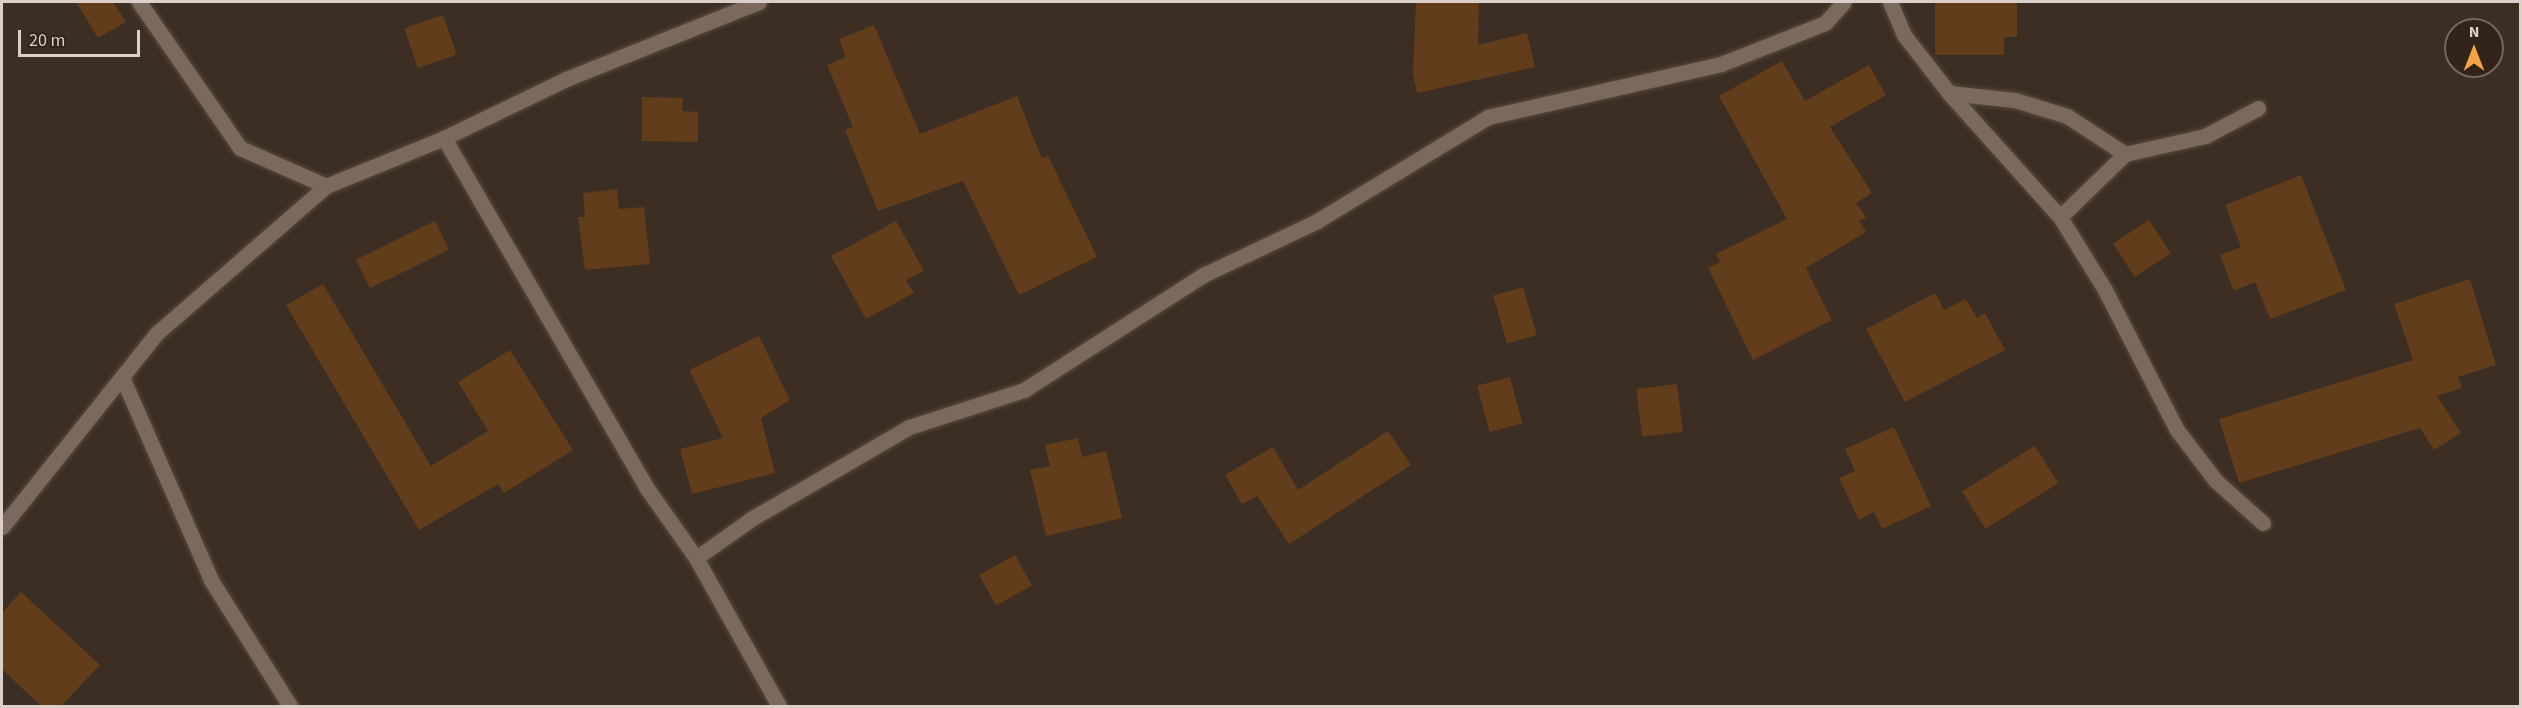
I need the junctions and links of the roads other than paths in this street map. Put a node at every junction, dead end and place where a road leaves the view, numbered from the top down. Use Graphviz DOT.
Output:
graph roads {
  1 [pos="139,2"];
  2 [pos="759,2"];
  3 [pos="1844,2"];
  4 [pos="1890,2"];
  5 [pos="1948,93"];
  6 [pos="2258,108"];
  7 [pos="444,138"];
  8 [pos="2125,154"];
  9 [pos="326,186"];
  10 [pos="2060,218"];
  11 [pos="122,377"];
  12 [pos="2263,523"];
  13 [pos="2,527"];
  14 [pos="696,558"];
  15 [pos="290,706"];
  16 [pos="779,706"];
  1 -- 9 [label="street"];
  2 -- 7 [label="street"];
  3 -- 14 [label="street"];
  4 -- 5 [label="street"];
  5 -- 8 [label="street"];
  5 -- 10 [label="street"];
  6 -- 8 [label="street"];
  7 -- 9 [label="street"];
  7 -- 14 [label="street"];
  8 -- 10 [label="street"];
  9 -- 11 [label="street"];
  10 -- 12 [label="street"];
  11 -- 13 [label="street"];
  11 -- 15 [label="street"];
  14 -- 16 [label="street"];
}
